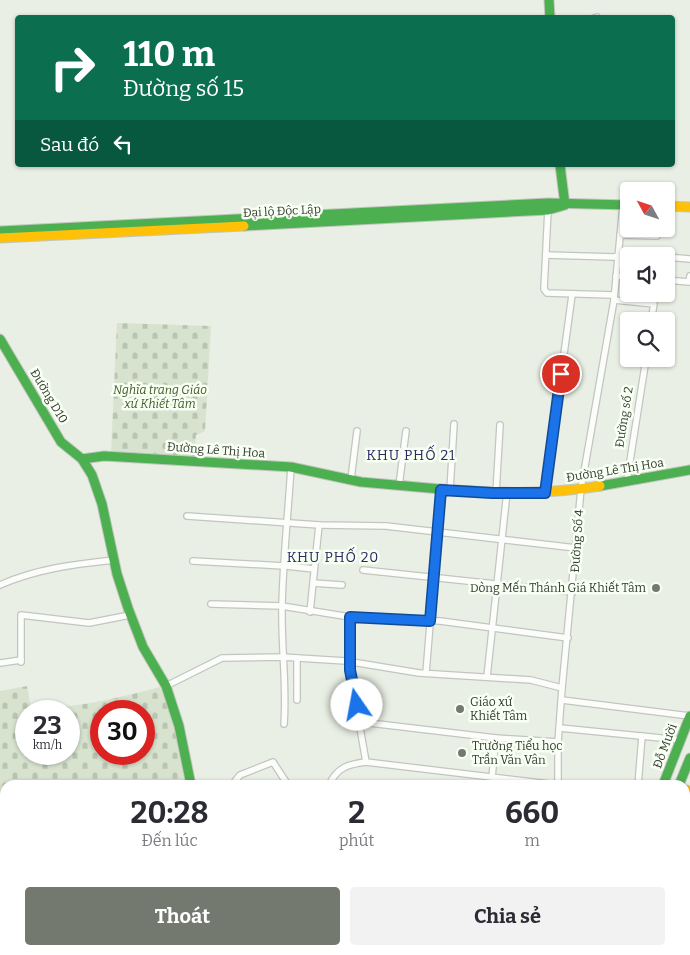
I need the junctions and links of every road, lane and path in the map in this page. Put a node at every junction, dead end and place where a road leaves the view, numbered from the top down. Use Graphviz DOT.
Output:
graph roads {
  1 [pos="549,0"];
  2 [pos="550,15"];
  3 [pos="560,167"];
  4 [pos="620,205"];
  5 [pos="565,206"];
  6 [pos="675,206"];
  7 [pos="690,207"];
  8 [pos="548,210"];
  9 [pos="0,231"];
  10 [pos="620,235"];
  11 [pos="0,238"];
  12 [pos="546,255"];
  13 [pos="618,256"];
  14 [pos="675,258"];
  15 [pos="690,259"];
  16 [pos="616,276"];
  17 [pos="620,276"];
  18 [pos="690,276"];
  19 [pos="675,281"];
  20 [pos="572,295"];
  21 [pos="614,298"];
  22 [pos="653,312"];
  23 [pos="0,339"];
  24 [pos="645,367"];
  25 [pos="454,424"];
  26 [pos="500,425"];
  27 [pos="358,430"];
  28 [pos="406,430"];
  29 [pos="82,459"];
  30 [pos="291,467"];
  31 [pos="690,470"];
  32 [pos="351,479"];
  33 [pos="627,480"];
  34 [pos="399,486"];
  35 [pos="581,489"];
  36 [pos="445,490"];
  37 [pos="507,492"];
  38 [pos="496,493"];
  39 [pos="545,493"];
  40 [pos="187,516"];
  41 [pos="288,524"];
  42 [pos="319,525"];
  43 [pos="437,532"];
  44 [pos="502,540"];
  45 [pos="576,548"];
  46 [pos="114,560"];
  47 [pos="194,561"];
  48 [pos="285,566"];
  49 [pos="314,569"];
  50 [pos="363,570"];
  51 [pos="434,576"];
  52 [pos="313,583"];
  53 [pos="498,584"];
  54 [pos="0,585"];
  55 [pos="342,585"];
  56 [pos="573,592"];
  57 [pos="211,604"];
  58 [pos="282,606"];
  59 [pos="310,612"];
  60 [pos="130,615"];
  61 [pos="350,617"];
  62 [pos="430,621"];
  63 [pos="491,628"];
  64 [pos="568,638"];
  65 [pos="282,657"];
  66 [pos="297,658"];
  67 [pos="350,661"];
  68 [pos="0,663"];
  69 [pos="426,674"];
  70 [pos="487,678"];
  71 [pos="166,686"];
  72 [pos="562,688"];
  73 [pos="297,700"];
  74 [pos="562,700"];
  75 [pos="690,716"];
  76 [pos="361,722"];
  77 [pos="284,724"];
  78 [pos="560,728"];
  79 [pos="690,728"];
  80 [pos="642,736"];
  81 [pos="496,738"];
  82 [pos="683,740"];
  83 [pos="558,742"];
  84 [pos="690,758"];
  85 [pos="366,762"];
  86 [pos="492,777"];
  87 [pos="190,780"];
  88 [pos="236,780"];
  89 [pos="285,780"];
  90 [pos="332,780"];
  91 [pos="517,780"];
  92 [pos="558,780"];
  93 [pos="638,780"];
  94 [pos="665,780"];
  95 [pos="671,780"];
  96 [pos="681,780"];
  97 [pos="532,955"];
  98 [pos="547,955"];
  1 -- 2 [label="main road"];
  3 -- 5 [label="main road"];
  4 -- 5 [label="main road, Đại lộ Độc Lập"];
  5 -- 8 [label="main road, Đại lộ Độc Lập"];
  5 -- 9 [label="main road, Đại lộ Độc Lập"];
  6 -- 7 [label="main road"];
  8 -- 11 [label="main road, Đại lộ Độc Lập"];
  8 -- 12 [label="street"];
  10 -- 13 [label="street, Đường Số 4"];
  12 -- 13 [label="street"];
  12 -- 20 [label="street"];
  13 -- 16 [label="street, Đường Số 4"];
  14 -- 15 [label="street"];
  16 -- 17 [label="street"];
  16 -- 21 [label="street, Đường Số 4"];
  18 -- 19 [label="street"];
  20 -- 21 [label="street"];
  20 -- 39 [label="street"];
  21 -- 22 [label="street"];
  21 -- 35 [label="street, Đường Số 4"];
  23 -- 29 [label="main road, Đường D10"];
  24 -- 33 [label="street, Đường số 2"];
  25 -- 36 [label="street"];
  26 -- 38 [label="street"];
  27 -- 32 [label="street"];
  28 -- 34 [label="street"];
  29 -- 30 [label="main road, Đường Lê Thị Hoa"];
  29 -- 46 [label="main road"];
  30 -- 32 [label="main road, Đường Lê Thị Hoa"];
  30 -- 41 [label="street"];
  31 -- 33 [label="main road, Đường Lê Thị Hoa"];
  32 -- 34 [label="main road, Đường Lê Thị Hoa"];
  33 -- 35 [label="main road, Đường Lê Thị Hoa"];
  34 -- 36 [label="main road, Đường Lê Thị Hoa"];
  35 -- 39 [label="main road, Đường Lê Thị Hoa"];
  35 -- 45 [label="street, Đường Số 4"];
  36 -- 38 [label="main road, Đường Lê Thị Hoa"];
  36 -- 43 [label="street"];
  37 -- 38 [label="main road, Đường Lê Thị Hoa"];
  37 -- 39 [label="main road, Đường Lê Thị Hoa"];
  37 -- 44 [label="street"];
  40 -- 41 [label="street"];
  41 -- 42 [label="street"];
  41 -- 48 [label="street"];
  42 -- 43 [label="street"];
  42 -- 49 [label="street"];
  43 -- 44 [label="street"];
  43 -- 51 [label="street"];
  44 -- 45 [label="street"];
  44 -- 53 [label="street"];
  45 -- 56 [label="street, Đường Số 4"];
  46 -- 54 [label="street"];
  46 -- 60 [label="main road"];
  47 -- 48 [label="street"];
  48 -- 49 [label="street"];
  48 -- 58 [label="street"];
  49 -- 52 [label="street"];
  50 -- 51 [label="street"];
  51 -- 53 [label="street"];
  51 -- 62 [label="street"];
  52 -- 55 [label="street"];
  52 -- 59 [label="street"];
  53 -- 56 [label="street"];
  53 -- 63 [label="street"];
  56 -- 64 [label="street, Đường Số 4"];
  57 -- 58 [label="street"];
  58 -- 59 [label="street"];
  58 -- 65 [label="street"];
  59 -- 61 [label="street"];
  60 -- 68 [label="street"];
  60 -- 71 [label="main road"];
  61 -- 62 [label="street"];
  61 -- 67 [label="street"];
  62 -- 63 [label="street"];
  62 -- 69 [label="street"];
  63 -- 64 [label="street"];
  63 -- 70 [label="street"];
  64 -- 72 [label="street, Đường Số 4"];
  65 -- 66 [label="street"];
  65 -- 71 [label="street"];
  65 -- 77 [label="street"];
  66 -- 67 [label="street"];
  66 -- 73 [label="street"];
  67 -- 69 [label="street"];
  67 -- 76 [label="street"];
  69 -- 70 [label="street"];
  70 -- 72 [label="street"];
  71 -- 87 [label="main road"];
  72 -- 74 [label="street, Đường Số 4"];
  74 -- 75 [label="street"];
  74 -- 78 [label="street, Đường Số 4"];
  75 -- 82 [label="main road, Đỗ Mười"];
  76 -- 81 [label="street"];
  76 -- 85 [label="street"];
  78 -- 80 [label="street"];
  78 -- 83 [label="street, Đường Số 4"];
  79 -- 82 [label="main road, Đỗ Mười"];
  80 -- 82 [label="street"];
  80 -- 93 [label="street"];
  81 -- 83 [label="street"];
  81 -- 86 [label="street"];
  82 -- 94 [label="main road, Đỗ Mười"];
  82 -- 95 [label="main road, Đỗ Mười"];
  83 -- 92 [label="street, Đường Số 4"];
  84 -- 96 [label="main road"];
  85 -- 86 [label="street"];
  85 -- 90 [label="street"];
  86 -- 91 [label="street"];
  88 -- 89 [label="street"];
  97 -- 98 [label="street"];
}
